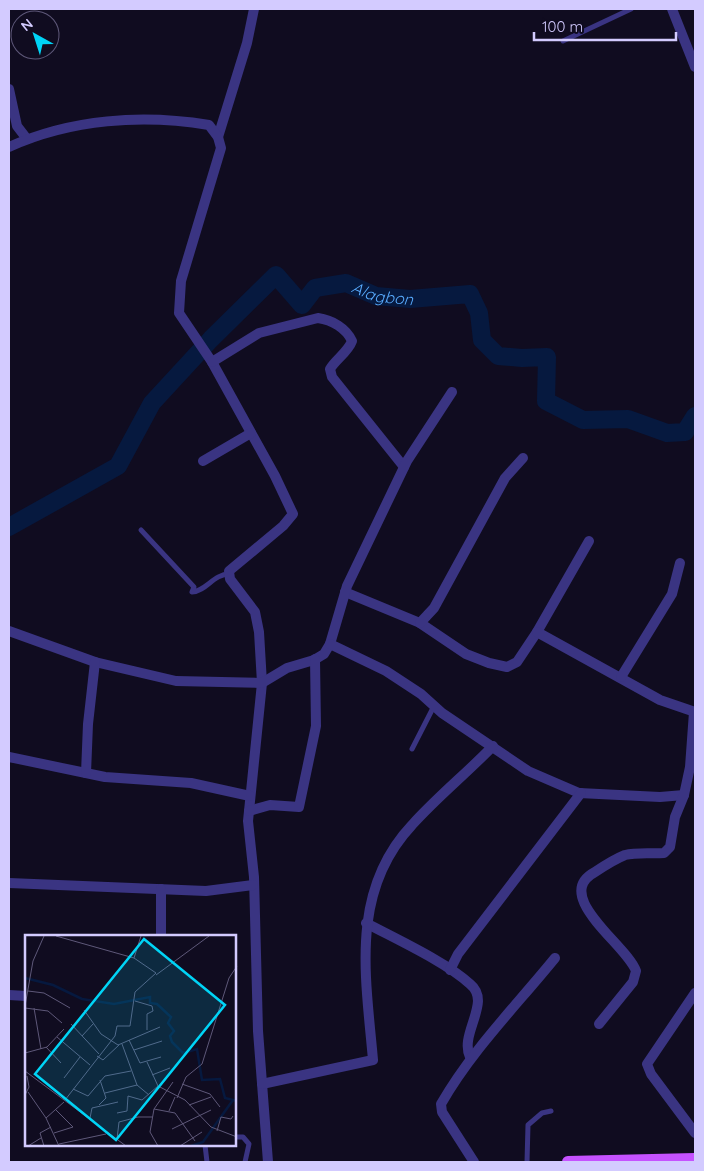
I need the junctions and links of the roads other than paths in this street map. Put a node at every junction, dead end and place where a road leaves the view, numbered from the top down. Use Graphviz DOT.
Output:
graph roads {
  1 [pos="254,9"];
  2 [pos="631,9"];
  3 [pos="672,9"];
  4 [pos="563,41"];
  5 [pos="695,67"];
  6 [pos="9,90"];
  7 [pos="13,125"];
  8 [pos="218,137"];
  9 [pos="27,139"];
  10 [pos="9,147"];
  11 [pos="210,358"];
  12 [pos="452,392"];
  13 [pos="251,433"];
  14 [pos="523,458"];
  15 [pos="203,461"];
  16 [pos="404,467"];
  17 [pos="141,530"];
  18 [pos="589,541"];
  19 [pos="680,563"];
  20 [pos="229,574"];
  21 [pos="345,592"];
  22 [pos="420,623"];
  23 [pos="9,631"];
  24 [pos="537,632"];
  25 [pos="330,644"];
  26 [pos="315,659"];
  27 [pos="95,662"];
  28 [pos="621,677"];
  29 [pos="262,683"];
  30 [pos="434,706"];
  31 [pos="695,712"];
  32 [pos="494,746"];
  33 [pos="412,749"];
  34 [pos="9,756"];
  35 [pos="86,773"];
  36 [pos="581,793"];
  37 [pos="684,795"];
  38 [pos="250,796"];
  39 [pos="249,811"];
  40 [pos="9,883"];
  41 [pos="253,885"];
  42 [pos="161,889"];
  43 [pos="366,923"];
  44 [pos="160,935"];
  45 [pos="555,958"];
  46 [pos="450,970"];
  47 [pos="695,993"];
  48 [pos="9,995"];
  49 [pos="25,996"];
  50 [pos="599,1024"];
  51 [pos="470,1057"];
  52 [pos="262,1084"];
  53 [pos="551,1111"];
  54 [pos="695,1133"];
  55 [pos="236,1137"];
  56 [pos="204,1146"];
  57 [pos="695,1159"];
  58 [pos="207,1162"];
  59 [pos="245,1162"];
  60 [pos="268,1162"];
  61 [pos="474,1162"];
  62 [pos="527,1162"];
  63 [pos="568,1162"];
  1 -- 8 [label="street"];
  2 -- 4 [label="lane"];
  3 -- 5 [label="street"];
  6 -- 7 [label="street"];
  7 -- 9 [label="street"];
  8 -- 9 [label="street"];
  8 -- 11 [label="street"];
  9 -- 10 [label="street"];
  11 -- 13 [label="street"];
  11 -- 16 [label="street"];
  12 -- 16 [label="street"];
  13 -- 15 [label="street"];
  13 -- 20 [label="street"];
  14 -- 22 [label="street"];
  16 -- 21 [label="street"];
  17 -- 20 [label="lane"];
  18 -- 24 [label="street"];
  19 -- 28 [label="street"];
  20 -- 29 [label="street"];
  21 -- 22 [label="street"];
  21 -- 25 [label="street"];
  22 -- 24 [label="street"];
  23 -- 27 [label="street"];
  24 -- 28 [label="street"];
  25 -- 26 [label="street"];
  25 -- 30 [label="street"];
  26 -- 29 [label="street"];
  26 -- 39 [label="street"];
  27 -- 29 [label="street"];
  27 -- 35 [label="street"];
  28 -- 31 [label="street"];
  29 -- 38 [label="street"];
  30 -- 32 [label="street"];
  30 -- 33 [label="lane"];
  31 -- 37 [label="street"];
  32 -- 36 [label="street"];
  32 -- 43 [label="street"];
  34 -- 35 [label="street"];
  35 -- 38 [label="street"];
  36 -- 37 [label="street"];
  36 -- 46 [label="street"];
  37 -- 50 [label="street"];
  38 -- 39 [label="street"];
  39 -- 41 [label="street"];
  40 -- 42 [label="street"];
  41 -- 42 [label="street"];
  41 -- 52 [label="street"];
  42 -- 44 [label="street"];
  43 -- 46 [label="street"];
  43 -- 52 [label="street"];
  45 -- 51 [label="street"];
  46 -- 51 [label="street"];
  47 -- 54 [label="street"];
  48 -- 49 [label="street"];
  51 -- 61 [label="street"];
  52 -- 60 [label="street"];
  53 -- 62 [label="lane"];
  55 -- 59 [label="lane"];
  56 -- 58 [label="lane"];
  57 -- 63 [label="main road"];
}
